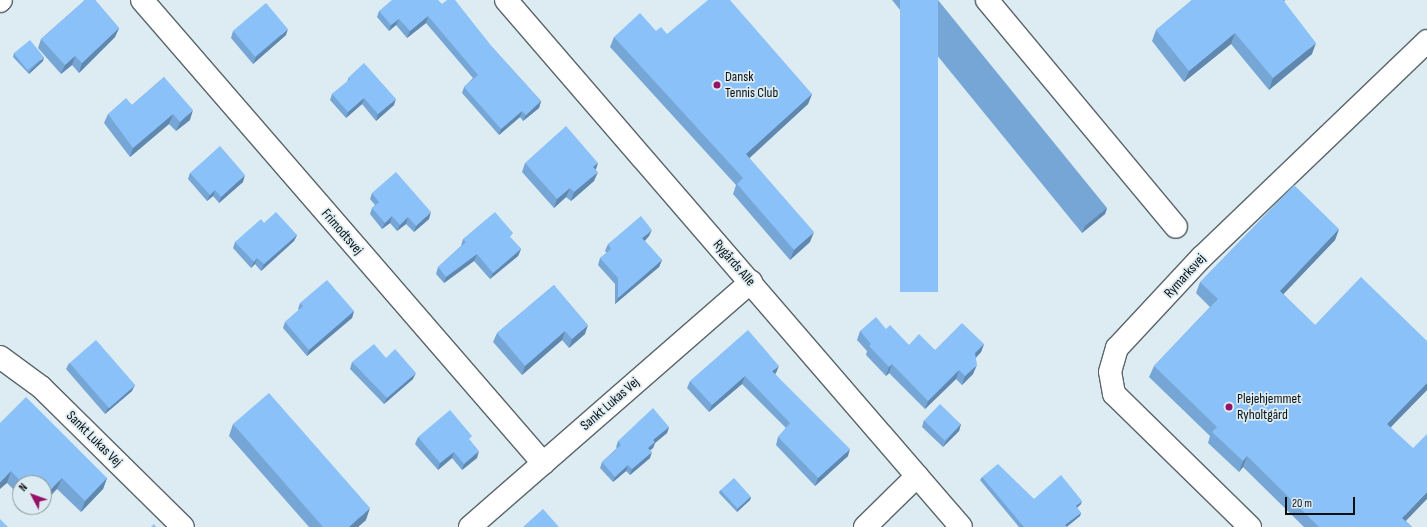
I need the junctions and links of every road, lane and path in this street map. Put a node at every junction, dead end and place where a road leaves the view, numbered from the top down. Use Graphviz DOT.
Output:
graph roads {
  1 [pos="142,0"];
  2 [pos="506,0"];
  3 [pos="986,0"];
  4 [pos="1427,41"];
  5 [pos="1176,227"];
  6 [pos="750,282"];
  7 [pos="0,357"];
  8 [pos="543,463"];
  9 [pos="917,476"];
  10 [pos="183,527"];
  11 [pos="470,527"];
  12 [pos="865,527"];
  13 [pos="961,527"];
  14 [pos="1250,527"];
  1 -- 8 [label="street, Frimodtsvej"];
  2 -- 6 [label="street, Rygårds Alle"];
  3 -- 5 [label="street"];
  4 -- 14 [label="street, Rymarksvej"];
  6 -- 8 [label="street, Sankt Lukas Vej"];
  6 -- 9 [label="street, Rygårds Alle"];
  7 -- 10 [label="street, Sankt Lukas Vej"];
  8 -- 11 [label="street, Sankt Lukas Vej"];
  9 -- 12 [label="street"];
  9 -- 13 [label="street, Rygårds Alle"];
}
